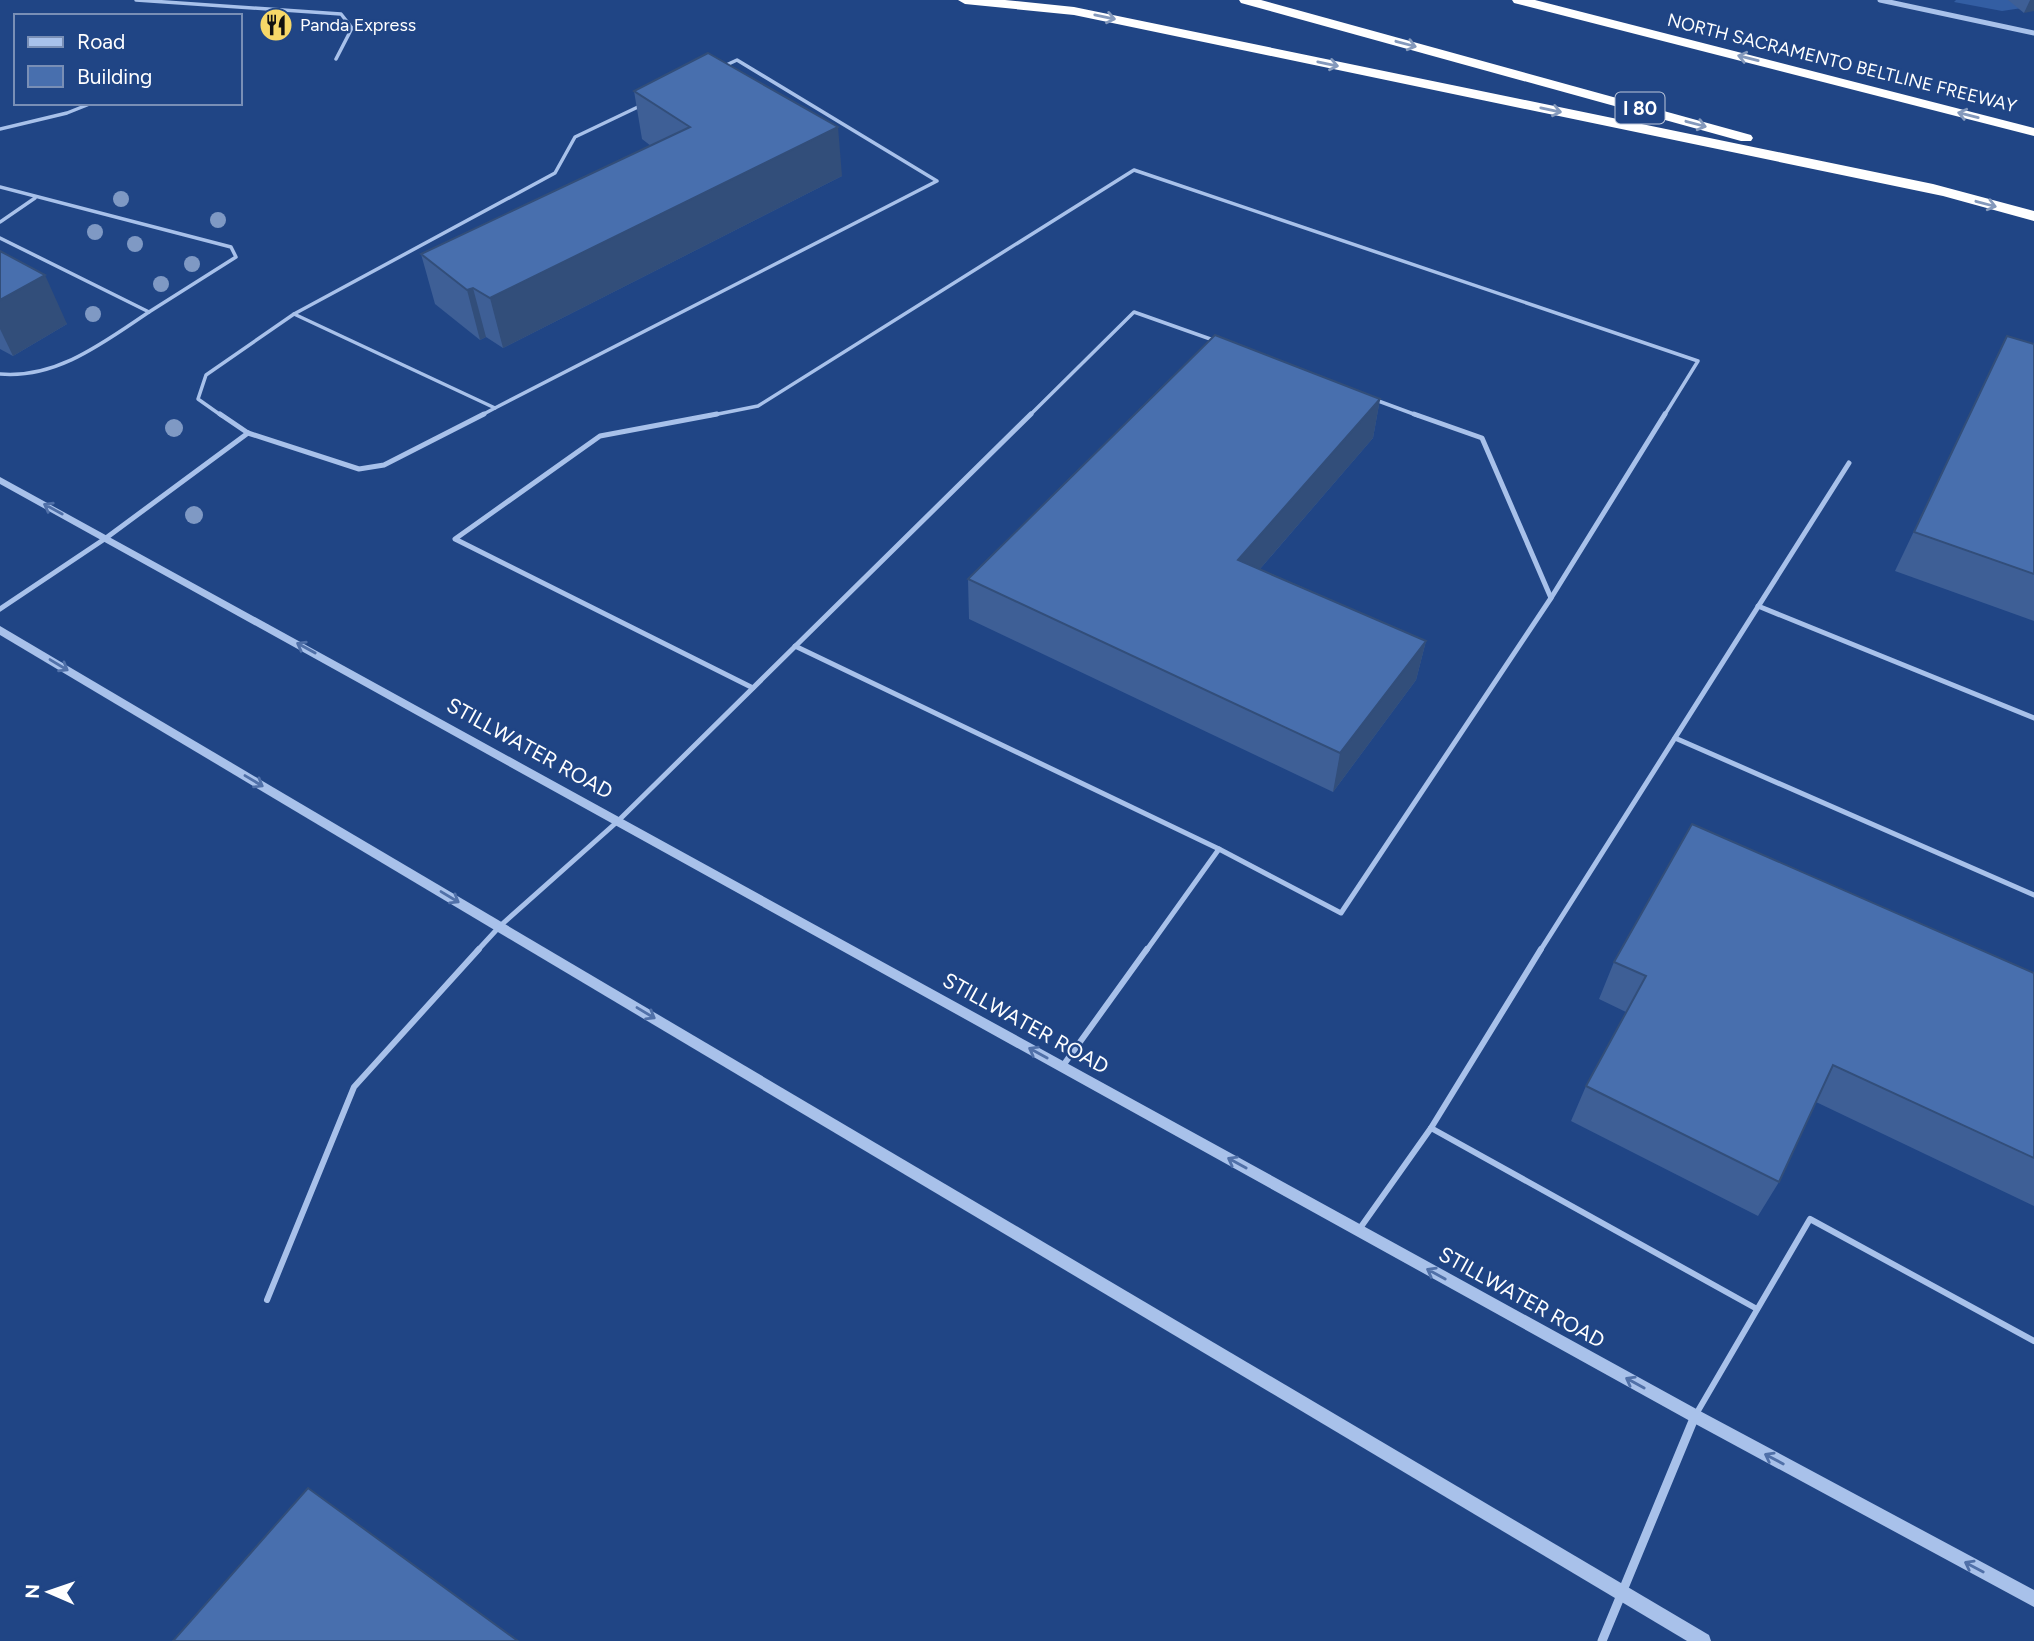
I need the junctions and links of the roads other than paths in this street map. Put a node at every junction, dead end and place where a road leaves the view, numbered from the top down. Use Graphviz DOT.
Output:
graph roads {
  1 [pos="136,0"];
  2 [pos="965,0"];
  3 [pos="1246,0"];
  4 [pos="1519,0"];
  5 [pos="1880,0"];
  6 [pos="2034,33"];
  7 [pos="336,60"];
  8 [pos="712,72"];
  9 [pos="650,102"];
  10 [pos="87,105"];
  11 [pos="0,129"];
  12 [pos="2034,132"];
  13 [pos="0,187"];
  14 [pos="1944,192"];
  15 [pos="35,198"];
  16 [pos="2034,216"];
  17 [pos="0,222"];
  18 [pos="0,238"];
  19 [pos="149,312"];
  20 [pos="293,314"];
  21 [pos="1224,344"];
  22 [pos="0,374"];
  23 [pos="1366,396"];
  24 [pos="495,408"];
  25 [pos="248,433"];
  26 [pos="1849,463"];
  27 [pos="0,480"];
  28 [pos="106,537"];
  29 [pos="1552,598"];
  30 [pos="1758,606"];
  31 [pos="0,609"];
  32 [pos="0,630"];
  33 [pos="795,646"];
  34 [pos="753,688"];
  35 [pos="2034,718"];
  36 [pos="1675,738"];
  37 [pos="618,821"];
  38 [pos="1219,849"];
  39 [pos="2034,895"];
  40 [pos="500,926"];
  41 [pos="1062,1067"];
  42 [pos="1431,1128"];
  43 [pos="1358,1231"];
  44 [pos="267,1300"];
  45 [pos="1757,1309"];
  46 [pos="2034,1341"];
  47 [pos="1695,1416"];
  48 [pos="1624,1593"];
  49 [pos="2034,1599"];
  50 [pos="1602,1641"];
  51 [pos="1703,1641"];
  1 -- 7 [label="lane"];
  2 -- 14 [label="highway, one-way"];
  3 -- 14 [label="highway, I 80, one-way"];
  12 -- 4 [label="highway, NORTH SACRAMENTO BELTLINE FREEWAY, one-way"];
  5 -- 6 [label="street"];
  8 -- 24 [label="lane"];
  9 -- 20 [label="lane"];
  10 -- 11 [label="lane"];
  13 -- 15 [label="lane"];
  14 -- 16 [label="highway, I 80, one-way"];
  15 -- 17 [label="lane"];
  15 -- 19 [label="lane"];
  18 -- 19 [label="lane"];
  19 -- 22 [label="lane"];
  20 -- 24 [label="lane"];
  20 -- 25 [label="lane"];
  21 -- 33 [label="lane"];
  23 -- 29 [label="lane"];
  24 -- 25 [label="lane"];
  25 -- 28 [label="lane"];
  26 -- 30 [label="lane"];
  28 -- 27 [label="street, STILLWATER ROAD, one-way"];
  28 -- 31 [label="lane"];
  37 -- 28 [label="street, STILLWATER ROAD, one-way"];
  29 -- 34 [label="lane"];
  29 -- 38 [label="lane"];
  30 -- 35 [label="lane"];
  30 -- 36 [label="lane"];
  32 -- 40 [label="street, one-way"];
  33 -- 34 [label="lane"];
  33 -- 38 [label="lane"];
  34 -- 37 [label="lane"];
  36 -- 39 [label="lane"];
  36 -- 42 [label="lane"];
  37 -- 40 [label="lane"];
  41 -- 37 [label="street, STILLWATER ROAD, one-way"];
  38 -- 41 [label="lane"];
  40 -- 44 [label="lane"];
  40 -- 48 [label="street, one-way"];
  43 -- 41 [label="street, STILLWATER ROAD, one-way"];
  42 -- 43 [label="lane"];
  42 -- 45 [label="lane"];
  47 -- 43 [label="street, STILLWATER ROAD, one-way"];
  45 -- 46 [label="lane"];
  45 -- 47 [label="lane"];
  47 -- 48 [label="street"];
  49 -- 47 [label="street, STILLWATER ROAD, one-way"];
  48 -- 50 [label="street"];
  48 -- 51 [label="street"];
}
